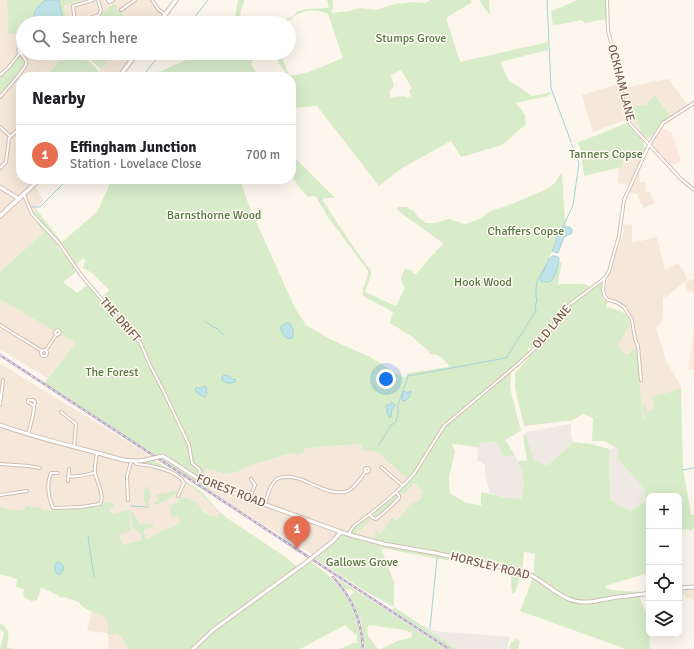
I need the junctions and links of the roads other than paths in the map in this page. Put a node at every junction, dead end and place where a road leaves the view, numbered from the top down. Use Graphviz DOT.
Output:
graph roads {
  1 [pos="93,0"];
  2 [pos="98,0"];
  3 [pos="108,0"];
  4 [pos="113,0"];
  5 [pos="134,0"];
  6 [pos="152,0"];
  7 [pos="176,0"];
  8 [pos="607,0"];
  9 [pos="121,10"];
  10 [pos="166,14"];
  11 [pos="74,16"];
  12 [pos="95,16"];
  13 [pos="16,58"];
  14 [pos="25,60"];
  15 [pos="132,60"];
  16 [pos="20,72"];
  17 [pos="123,72"];
  18 [pos="0,75"];
  19 [pos="16,77"];
  20 [pos="0,97"];
  21 [pos="694,103"];
  22 [pos="0,127"];
  23 [pos="16,131"];
  24 [pos="10,136"];
  25 [pos="649,145"];
  26 [pos="0,168"];
  27 [pos="35,184"];
  28 [pos="0,187"];
  29 [pos="694,190"];
  30 [pos="24,195"];
  31 [pos="19,199"];
  32 [pos="0,216"];
  33 [pos="604,279"];
  34 [pos="0,324"];
  35 [pos="56,335"];
  36 [pos="46,350"];
  37 [pos="42,351"];
  38 [pos="3,380"];
  39 [pos="641,380"];
  40 [pos="0,404"];
  41 [pos="34,406"];
  42 [pos="61,412"];
  43 [pos="0,425"];
  44 [pos="28,435"];
  45 [pos="74,447"];
  46 [pos="97,453"];
  47 [pos="131,462"];
  48 [pos="135,462"];
  49 [pos="0,464"];
  50 [pos="381,467"];
  51 [pos="40,468"];
  52 [pos="69,469"];
  53 [pos="366,472"];
  54 [pos="58,473"];
  55 [pos="95,473"];
  56 [pos="68,476"];
  57 [pos="198,479"];
  58 [pos="251,479"];
  59 [pos="68,481"];
  60 [pos="403,486"];
  61 [pos="27,491"];
  62 [pos="396,492"];
  63 [pos="0,495"];
  64 [pos="178,496"];
  65 [pos="250,499"];
  66 [pos="128,500"];
  67 [pos="265,504"];
  68 [pos="370,515"];
  69 [pos="300,517"];
  70 [pos="339,531"];
  71 [pos="349,534"];
  72 [pos="293,536"];
  73 [pos="694,587"];
  74 [pos="682,588"];
  75 [pos="646,593"];
  76 [pos="193,649"];
  1 -- 11 [label="street"];
  2 -- 12 [label="street"];
  3 -- 4 [label="street"];
  5 -- 9 [label="street"];
  6 -- 10 [label="street"];
  7 -- 10 [label="main road"];
  8 -- 25 [label="street, OCKHAM LANE"];
  13 -- 18 [label="street"];
  14 -- 16 [label="street"];
  15 -- 17 [label="main road"];
  19 -- 20 [label="street"];
  21 -- 25 [label="street, OLD LANE"];
  22 -- 24 [label="street"];
  23 -- 24 [label="street"];
  24 -- 26 [label="street"];
  25 -- 29 [label="street, OCKHAM LANE"];
  25 -- 33 [label="street, OLD LANE"];
  27 -- 30 [label="main road"];
  28 -- 31 [label="street"];
  30 -- 31 [label="main road"];
  30 -- 57 [label="street, THE DRIFT"];
  31 -- 32 [label="main road"];
  33 -- 39 [label="street"];
  33 -- 60 [label="street, OLD LANE"];
  34 -- 37 [label="street"];
  35 -- 36 [label="street"];
  36 -- 37 [label="street"];
  36 -- 37 [label="street"];
  38 -- 40 [label="street"];
  41 -- 44 [label="street"];
  42 -- 45 [label="street"];
  43 -- 44 [label="street, FOREST ROAD"];
  44 -- 45 [label="street, FOREST ROAD"];
  45 -- 46 [label="street, FOREST ROAD"];
  46 -- 47 [label="street, FOREST ROAD"];
  46 -- 55 [label="street"];
  47 -- 48 [label="street, FOREST ROAD"];
  47 -- 66 [label="street"];
  48 -- 57 [label="street, FOREST ROAD, bridge"];
  48 -- 64 [label="street"];
  49 -- 51 [label="street"];
  50 -- 60 [label="street"];
  52 -- 56 [label="street"];
  53 -- 67 [label="street"];
  54 -- 55 [label="street"];
  55 -- 56 [label="street"];
  56 -- 59 [label="street"];
  57 -- 65 [label="street, FOREST ROAD"];
  58 -- 65 [label="street"];
  60 -- 62 [label="street, OLD LANE"];
  61 -- 63 [label="street"];
  62 -- 68 [label="street, OLD LANE"];
  62 -- 68 [label="street, OLD LANE"];
  65 -- 67 [label="street, FOREST ROAD"];
  67 -- 69 [label="street, FOREST ROAD"];
  68 -- 71 [label="street, OLD LANE"];
  69 -- 70 [label="street, FOREST ROAD"];
  69 -- 72 [label="street"];
  70 -- 71 [label="street, FOREST ROAD"];
  70 -- 76 [label="street, bridge"];
  71 -- 75 [label="street, HORSLEY ROAD"];
  73 -- 74 [label="street"];
}
